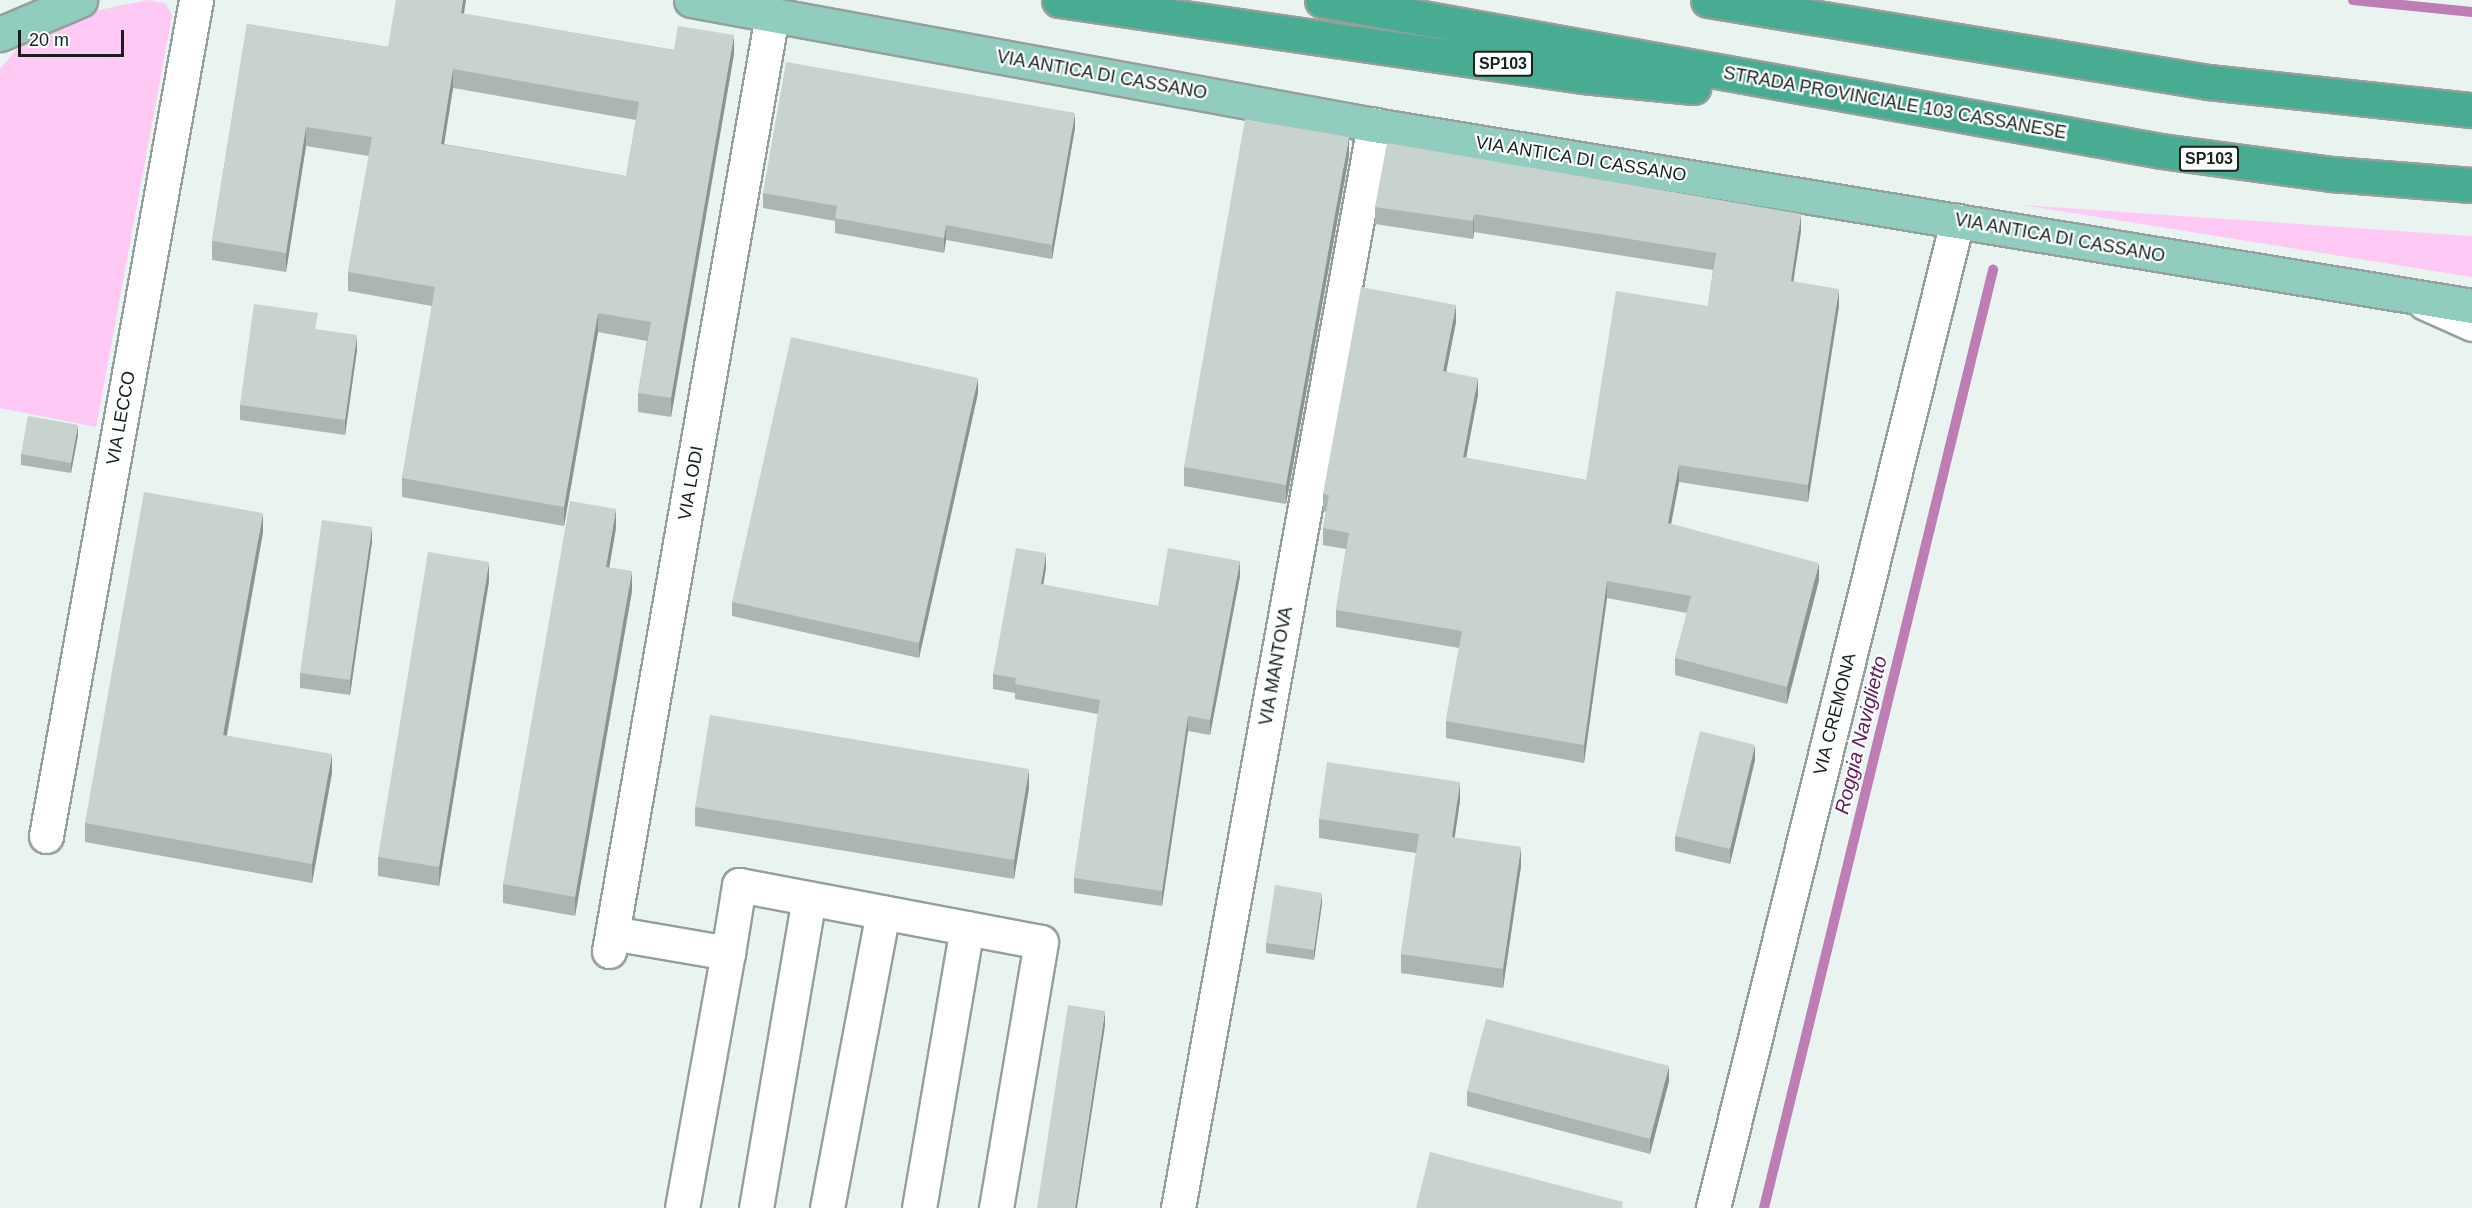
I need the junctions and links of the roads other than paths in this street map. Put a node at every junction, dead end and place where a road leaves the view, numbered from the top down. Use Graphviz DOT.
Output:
graph roads {
  1 [pos="81,0"];
  2 [pos="196,0"];
  3 [pos="691,0"];
  4 [pos="1059,0"];
  5 [pos="1322,0"];
  6 [pos="1708,0"];
  7 [pos="1771,0"];
  8 [pos="772,15"];
  9 [pos="0,34"];
  10 [pos="1983,48"];
  11 [pos="2472,110"];
  12 [pos="1949,113"];
  13 [pos="1374,125"];
  14 [pos="2472,185"];
  15 [pos="1957,220"];
  16 [pos="2409,297"];
  17 [pos="2472,306"];
  18 [pos="2472,324"];
  19 [pos="46,836"];
  20 [pos="809,898"];
  21 [pos="883,912"];
  22 [pos="967,928"];
  23 [pos="728,953"];
  24 [pos="682,1208"];
  25 [pos="756,1208"];
  26 [pos="827,1208"];
  27 [pos="919,1208"];
  28 [pos="996,1208"];
  29 [pos="1178,1208"];
  30 [pos="1713,1208"];
  1 -- 9 [label="main road"];
  2 -- 19 [label="street, VIA LECCO"];
  3 -- 8 [label="main road, VIA ANTICA DI CASSANO"];
  4 -- 12 [label="highway, SP103"];
  5 -- 12 [label="highway, STRADA PROVINCIALE 103 CASSANESE / SP103"];
  6 -- 10 [label="highway"];
  7 -- 10 [label="highway"];
  8 -- 13 [label="main road, VIA ANTICA DI CASSANO"];
  8 -- 23 [label="street, VIA LODI"];
  10 -- 11 [label="highway"];
  12 -- 14 [label="highway, STRADA PROVINCIALE 103 CASSANESE / SP103"];
  13 -- 15 [label="main road, VIA ANTICA DI CASSANO"];
  13 -- 29 [label="street, VIA MANTOVA"];
  15 -- 16 [label="main road, VIA ANTICA DI CASSANO"];
  15 -- 30 [label="street, VIA CREMONA"];
  16 -- 17 [label="main road, VIA ANTICA DI CASSANO"];
  16 -- 18 [label="street"];
  20 -- 21 [label="street"];
  20 -- 23 [label="street"];
  20 -- 25 [label="street"];
  21 -- 22 [label="street"];
  21 -- 26 [label="street"];
  22 -- 27 [label="street"];
  22 -- 28 [label="street"];
  23 -- 24 [label="street"];
}
